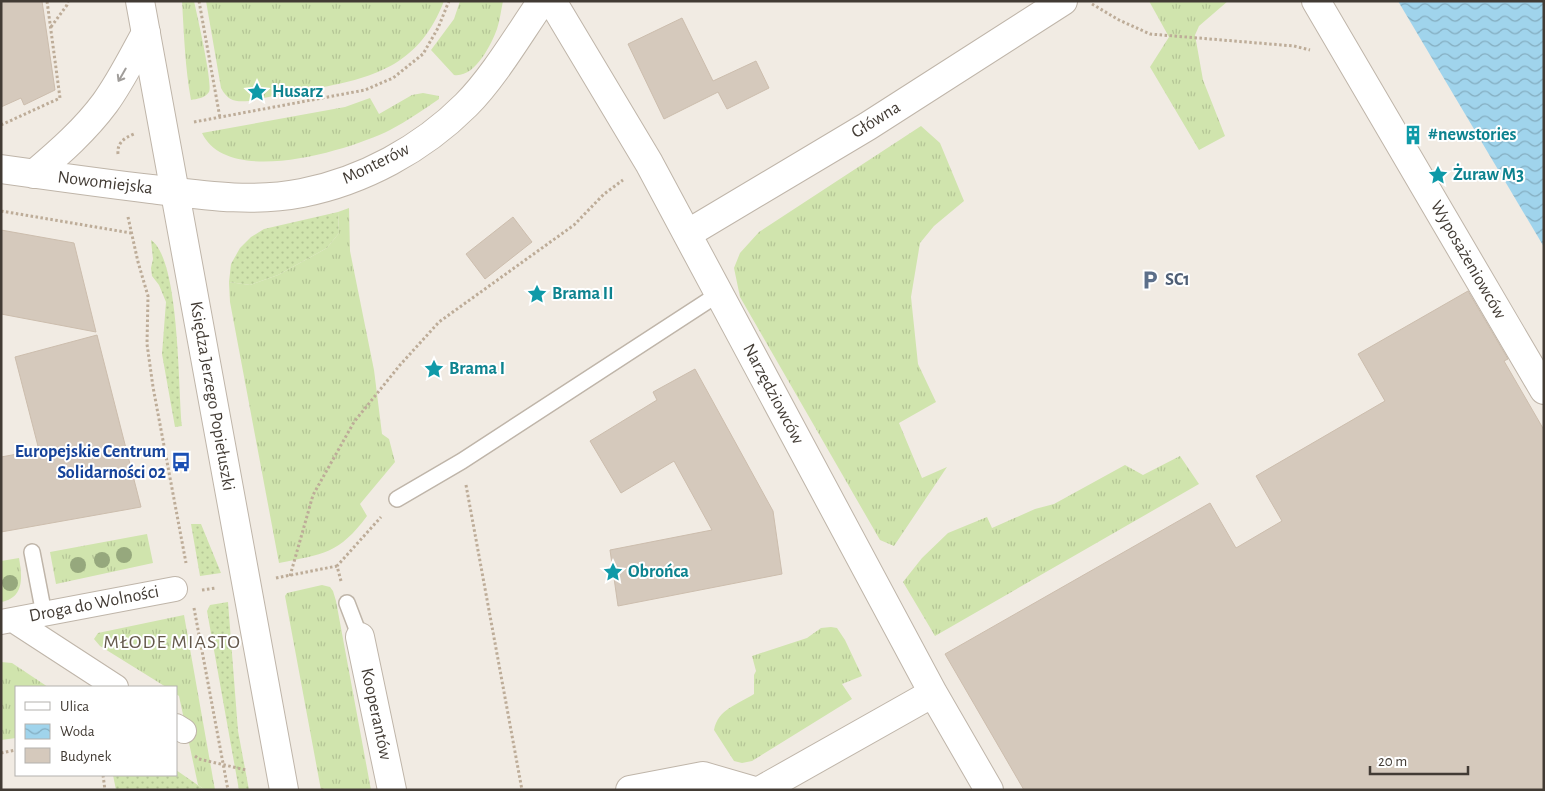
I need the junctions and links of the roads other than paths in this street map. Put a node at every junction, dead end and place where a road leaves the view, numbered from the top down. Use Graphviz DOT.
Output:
graph roads {
  1 [pos="140,1"];
  2 [pos="542,1"];
  3 [pos="552,1"];
  4 [pos="1063,1"];
  5 [pos="1316,1"];
  6 [pos="146,33"];
  7 [pos="1,169"];
  8 [pos="34,174"];
  9 [pos="175,192"];
  10 [pos="687,234"];
  11 [pos="720,293"];
  12 [pos="1544,390"];
  13 [pos="396,499"];
  14 [pos="32,552"];
  15 [pos="183,590"];
  16 [pos="347,603"];
  17 [pos="44,614"];
  18 [pos="7,621"];
  19 [pos="360,638"];
  20 [pos="114,686"];
  21 [pos="932,693"];
  22 [pos="284,790"];
  23 [pos="392,790"];
  24 [pos="630,790"];
  25 [pos="751,790"];
  26 [pos="761,790"];
  27 [pos="989,790"];
  1 -- 6 [label="street, Księdza Jerzego Popiełuszki"];
  2 -- 9 [label="street, Monterów"];
  3 -- 10 [label="street, Narzędziowców"];
  4 -- 10 [label="street, Główna"];
  5 -- 12 [label="street, Wyposażeniowców"];
  6 -- 8 [label="street, Nowomiejska, one-way"];
  6 -- 9 [label="street, Księdza Jerzego Popiełuszki"];
  7 -- 8 [label="street, Nowomiejska"];
  8 -- 9 [label="street, Nowomiejska"];
  9 -- 22 [label="street, Księdza Jerzego Popiełuszki"];
  10 -- 11 [label="street, Narzędziowców"];
  11 -- 13 [label="lane"];
  11 -- 21 [label="street, Narzędziowców"];
  14 -- 17 [label="lane"];
  15 -- 17 [label="street, Droga do Wolności"];
  16 -- 19 [label="lane"];
  17 -- 18 [label="street, Droga do Wolności"];
  18 -- 20 [label="street, Droga do Wolności"];
  19 -- 23 [label="street, Kooperantów"];
  21 -- 26 [label="street"];
  21 -- 27 [label="street, Narzędziowców"];
  24 -- 25 [label="street"];
}
